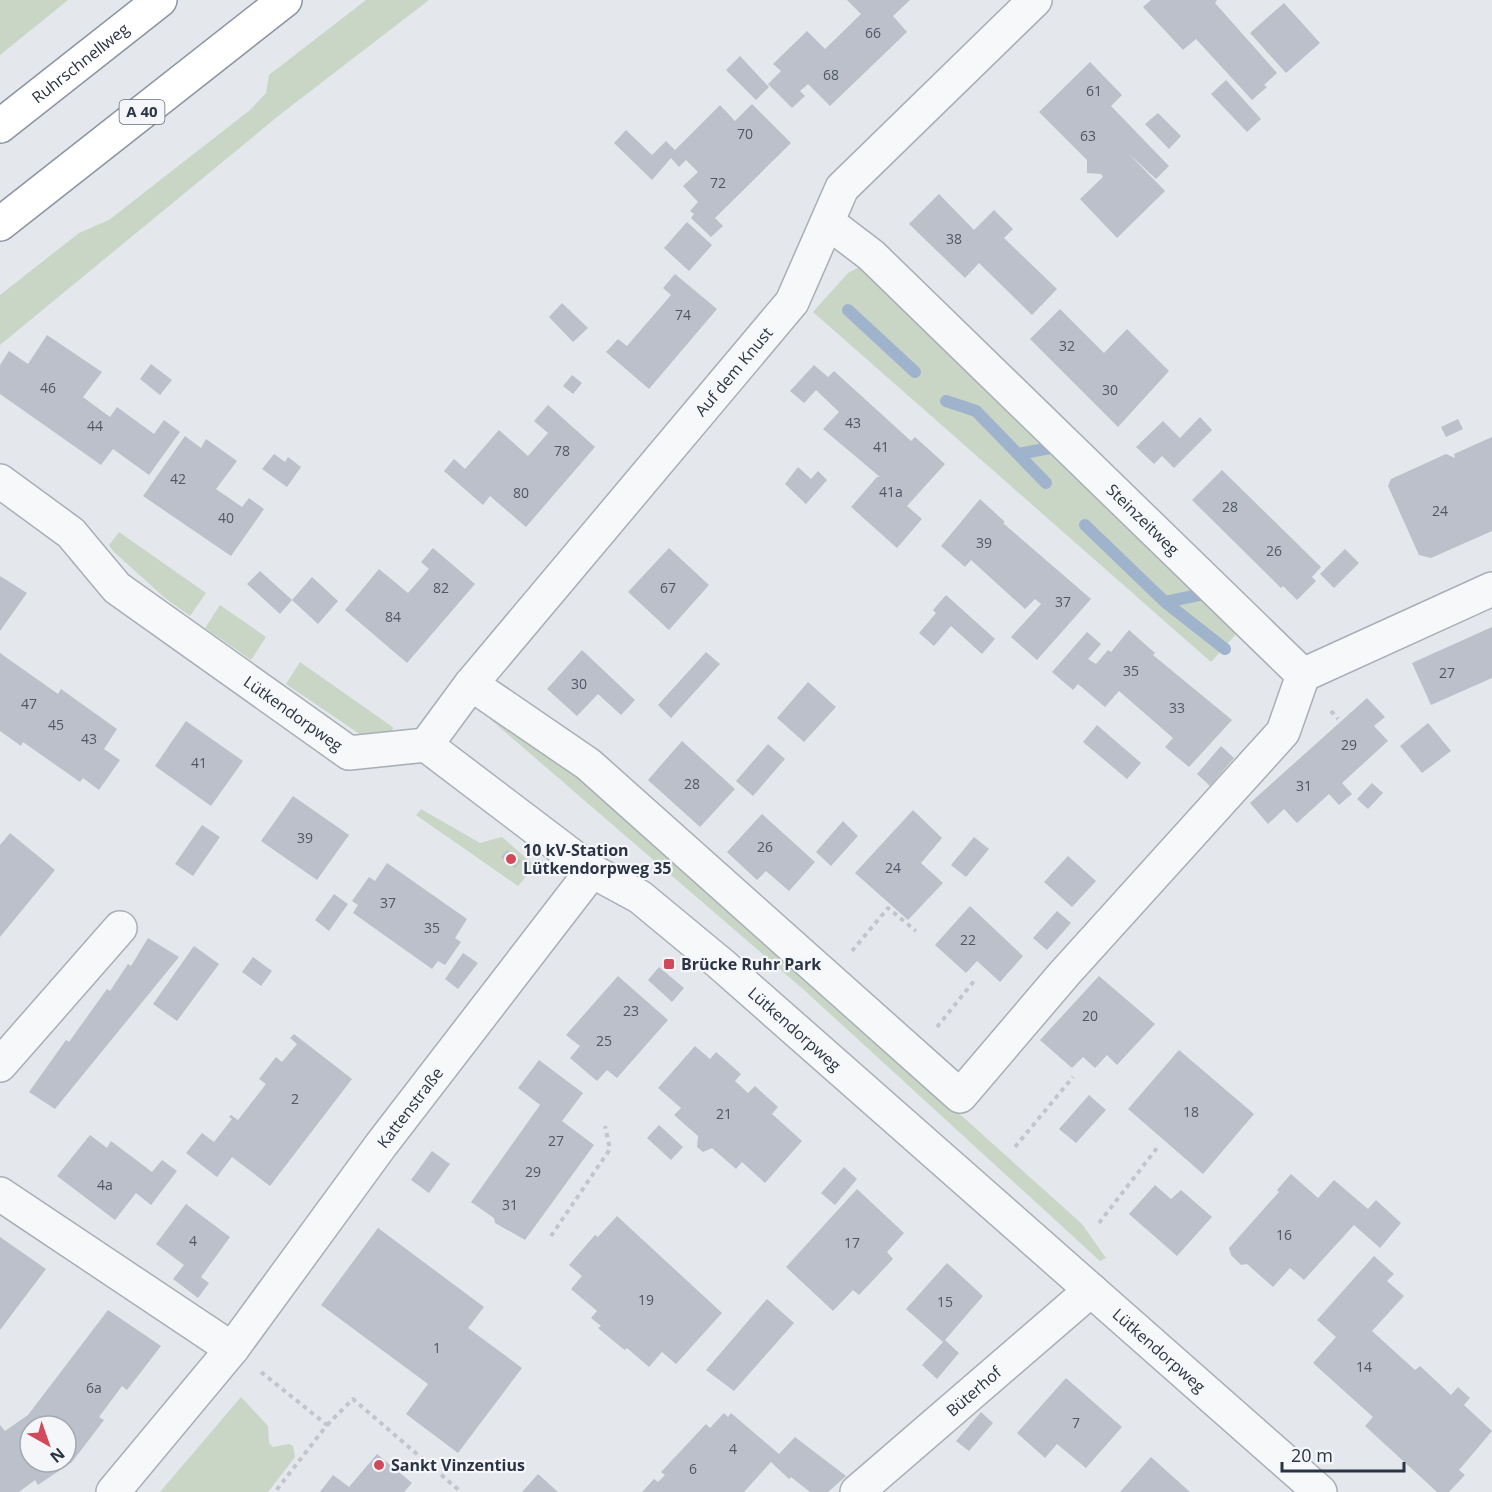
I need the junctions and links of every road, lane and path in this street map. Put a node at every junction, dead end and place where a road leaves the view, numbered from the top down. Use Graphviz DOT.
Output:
graph roads {
  1 [pos="160,0"];
  2 [pos="285,0"];
  3 [pos="1035,0"];
  4 [pos="0,126"];
  5 [pos="829,223"];
  6 [pos="0,224"];
  7 [pos="0,481"];
  8 [pos="1492,589"];
  9 [pos="1303,675"];
  10 [pos="471,684"];
  11 [pos="426,745"];
  12 [pos="592,871"];
  13 [pos="120,928"];
  14 [pos="916,931"];
  15 [pos="828,978"];
  16 [pos="975,981"];
  17 [pos="914,1055"];
  18 [pos="0,1065"];
  19 [pos="1073,1077"];
  20 [pos="605,1126"];
  21 [pos="1015,1147"];
  22 [pos="1157,1148"];
  23 [pos="2,1198"];
  24 [pos="1099,1223"];
  25 [pos="551,1236"];
  26 [pos="1091,1290"];
  27 [pos="232,1349"];
  28 [pos="327,1425"];
  29 [pos="113,1492"];
  30 [pos="275,1492"];
  31 [pos="461,1492"];
  32 [pos="857,1492"];
  33 [pos="1320,1492"];
  1 -- 4 [label="highway, Ruhrschnellweg"];
  2 -- 6 [label="highway, A 40"];
  3 -- 5 [label="street, Auf dem Knust"];
  5 -- 9 [label="street, Steinzeitweg"];
  5 -- 10 [label="street, Auf dem Knust"];
  7 -- 11 [label="street, Lütkendorpweg"];
  8 -- 9 [label="street"];
  9 -- 17 [label="street"];
  10 -- 11 [label="street, Auf dem Knust"];
  10 -- 15 [label="street"];
  11 -- 12 [label="street, Lütkendorpweg"];
  12 -- 26 [label="street, Lütkendorpweg"];
  12 -- 27 [label="street, Kattenstraße"];
  13 -- 18 [label="street"];
  14 -- 15 [label="path"];
  15 -- 17 [label="street"];
  16 -- 17 [label="path"];
  19 -- 21 [label="path"];
  20 -- 25 [label="path"];
  22 -- 24 [label="path"];
  23 -- 27 [label="street"];
  26 -- 32 [label="street, Büterhof"];
  26 -- 33 [label="street, Lütkendorpweg"];
  27 -- 28 [label="path"];
  27 -- 29 [label="street, Kattenstraße"];
  28 -- 30 [label="path"];
  28 -- 31 [label="path"];
}
